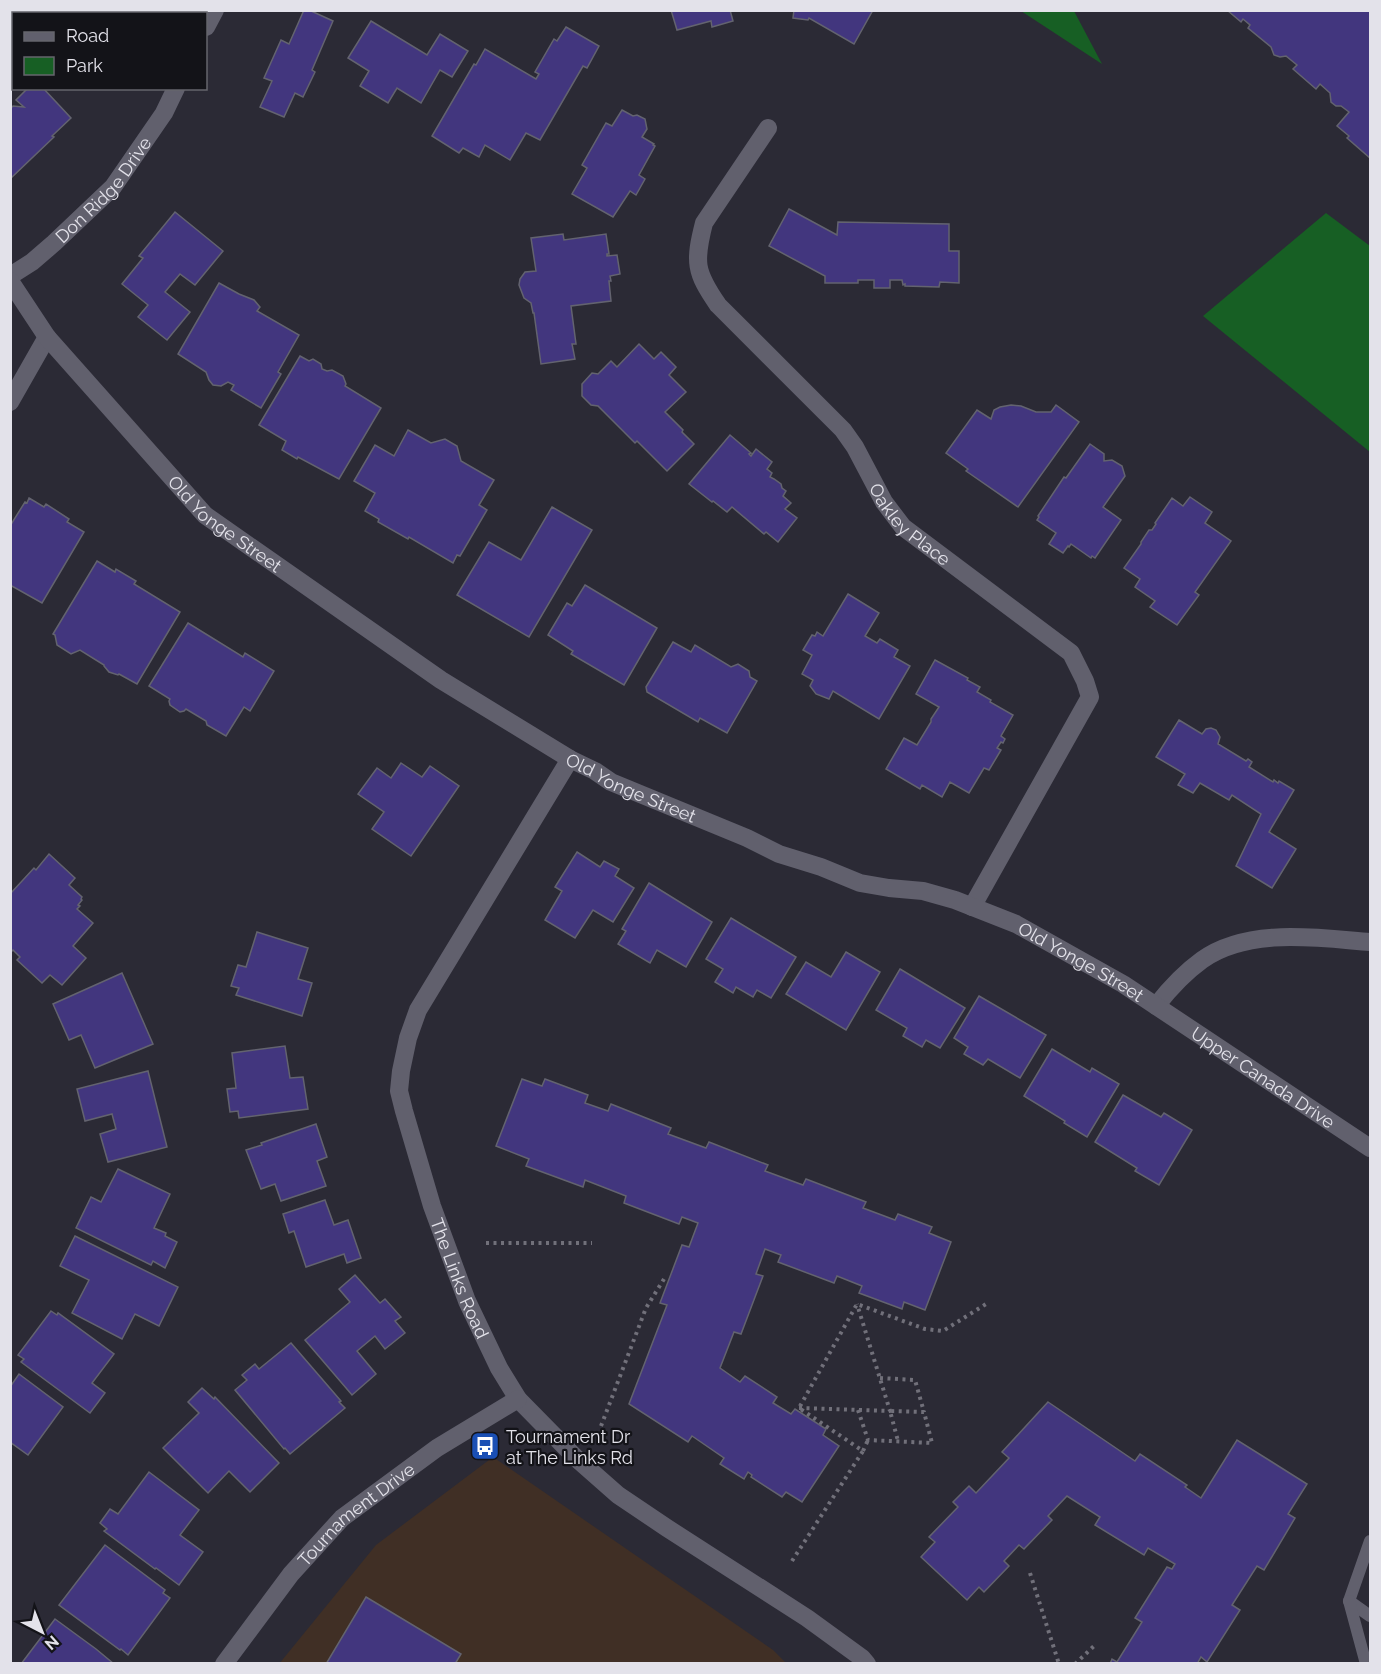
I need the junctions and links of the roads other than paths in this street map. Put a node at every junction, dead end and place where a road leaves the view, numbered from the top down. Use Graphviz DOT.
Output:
graph roads {
  1 [pos="215,10"];
  2 [pos="207,25"];
  3 [pos="175,90"];
  4 [pos="768,128"];
  5 [pos="10,276"];
  6 [pos="10,281"];
  7 [pos="47,337"];
  8 [pos="10,402"];
  9 [pos="570,759"];
  10 [pos="972,907"];
  11 [pos="1371,942"];
  12 [pos="1156,1006"];
  13 [pos="1371,1148"];
  14 [pos="518,1399"];
  15 [pos="1371,1541"];
  16 [pos="1349,1601"];
  17 [pos="1371,1616"];
  18 [pos="224,1664"];
  19 [pos="867,1664"];
  20 [pos="1366,1664"];
  1 -- 2 [label="street"];
  3 -- 5 [label="street, Don Ridge Drive"];
  4 -- 10 [label="street, Oakley Place"];
  6 -- 7 [label="street, Old Yonge Street"];
  7 -- 8 [label="street"];
  7 -- 9 [label="street, Old Yonge Street"];
  9 -- 10 [label="street, Old Yonge Street"];
  9 -- 14 [label="street, The Links Road"];
  10 -- 12 [label="street, Old Yonge Street"];
  11 -- 12 [label="street, Old Yonge Street"];
  12 -- 13 [label="street, Upper Canada Drive"];
  14 -- 18 [label="street, Tournament Drive"];
  14 -- 19 [label="street, The Links Road"];
  15 -- 16 [label="lane"];
  16 -- 17 [label="lane"];
  16 -- 20 [label="lane"];
}
